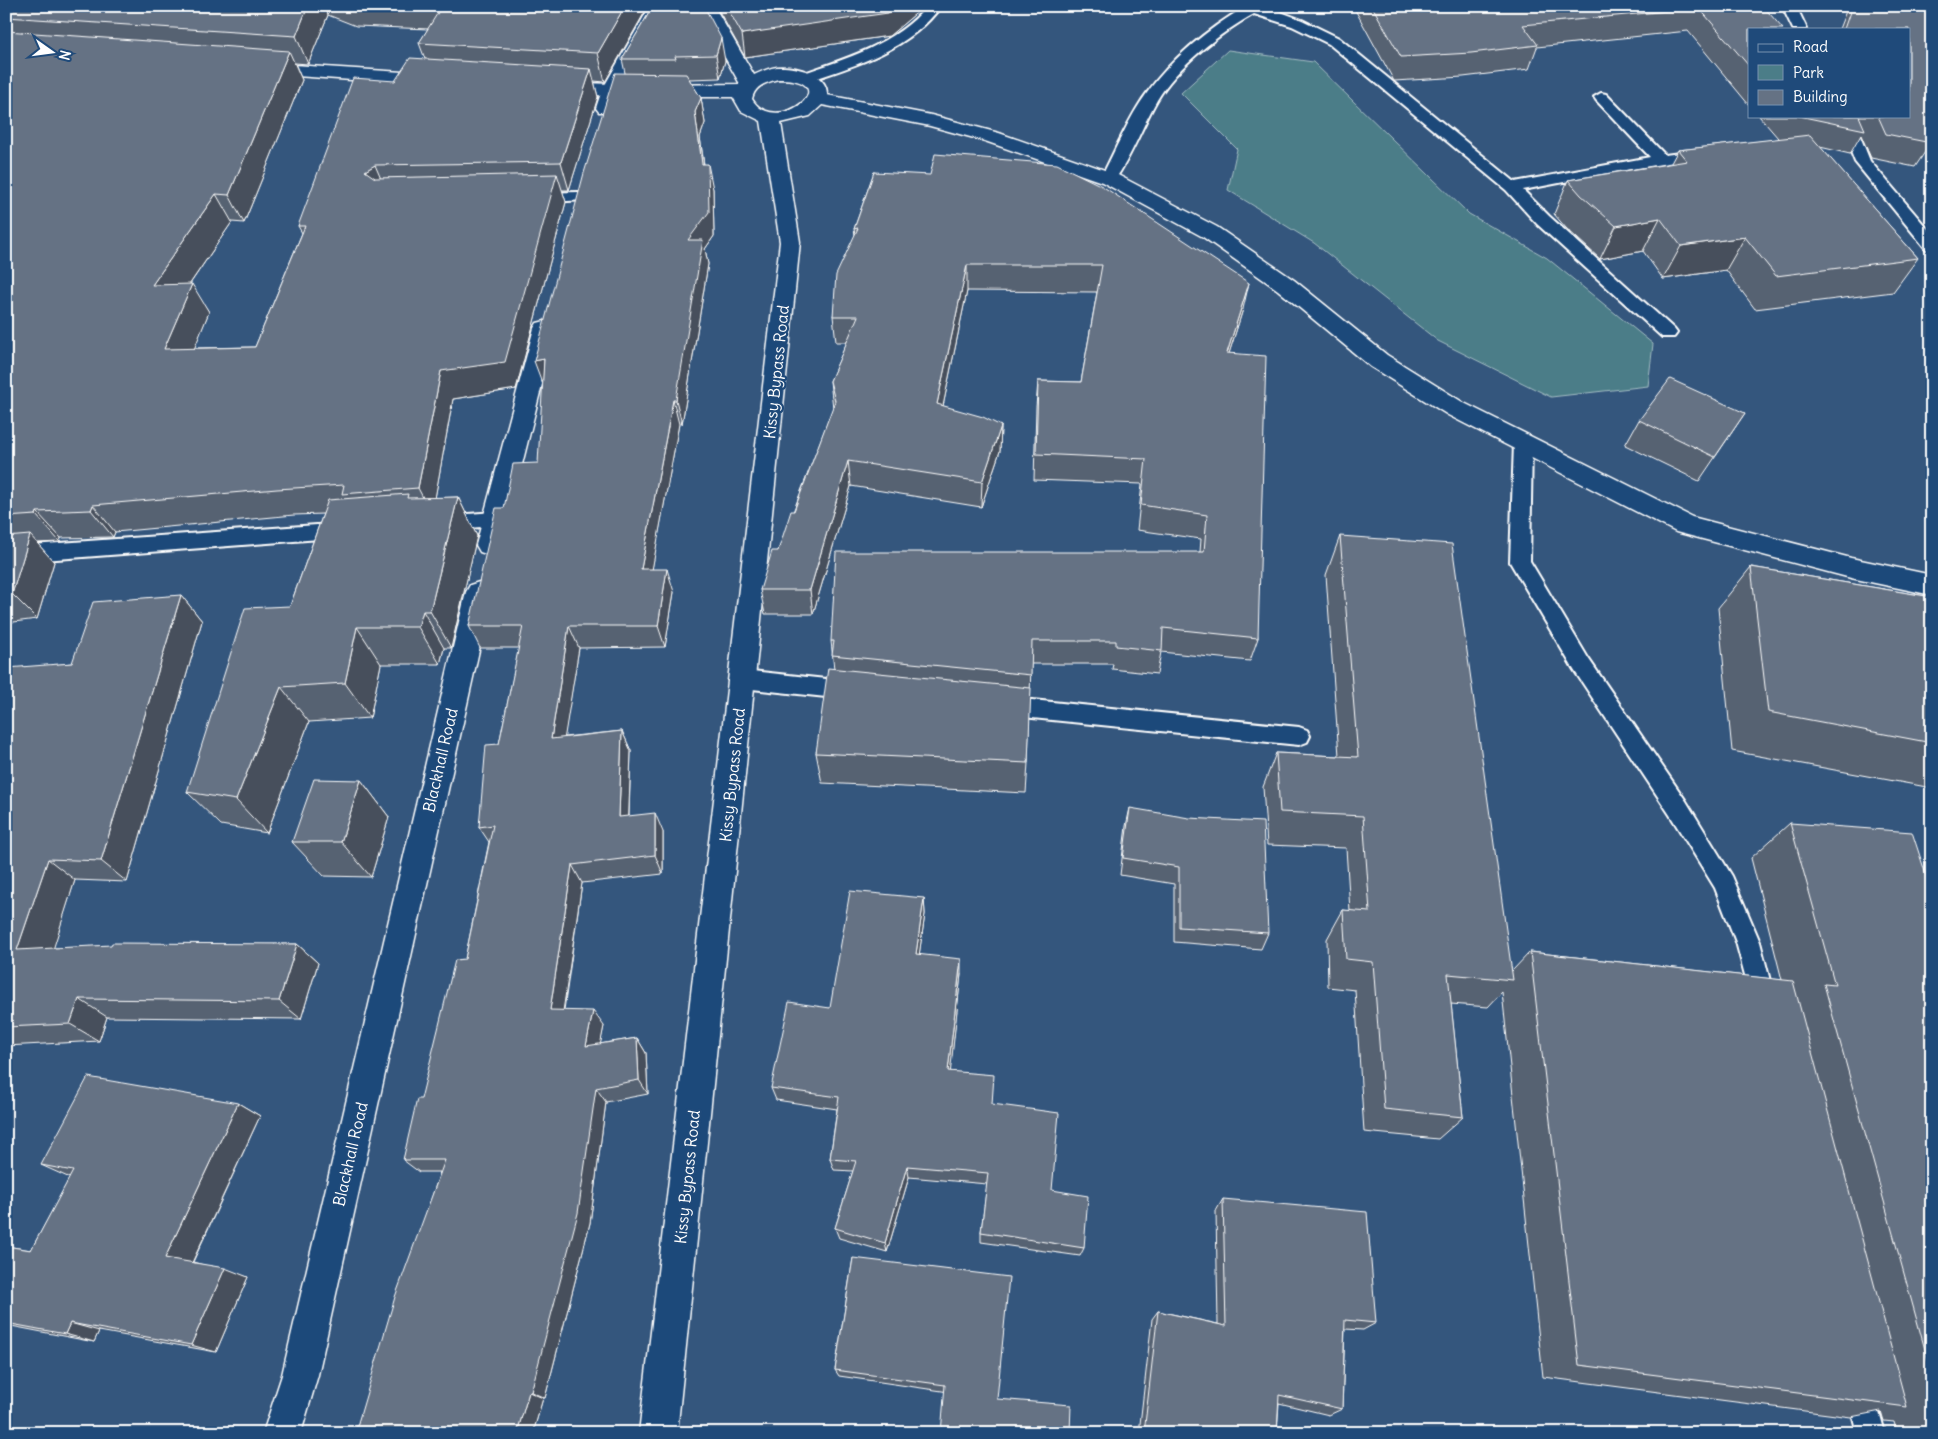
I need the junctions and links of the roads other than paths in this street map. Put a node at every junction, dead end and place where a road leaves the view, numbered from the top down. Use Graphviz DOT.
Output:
graph roads {
  1 [pos="660,6"];
  2 [pos="705,6"];
  3 [pos="934,6"];
  4 [pos="1789,6"];
  5 [pos="1256,7"];
  6 [pos="1800,28"];
  7 [pos="242,68"];
  8 [pos="806,77"];
  9 [pos="450,81"];
  10 [pos="537,86"];
  11 [pos="746,87"];
  12 [pos="628,90"];
  13 [pos="1601,96"];
  14 [pos="818,99"];
  15 [pos="770,118"];
  16 [pos="1845,118"];
  17 [pos="598,134"];
  18 [pos="1715,153"];
  19 [pos="1661,160"];
  20 [pos="587,170"];
  21 [pos="1109,178"];
  22 [pos="1512,187"];
  23 [pos="579,197"];
  24 [pos="522,198"];
  25 [pos="572,225"];
  26 [pos="1932,245"];
  27 [pos="552,301"];
  28 [pos="1668,333"];
  29 [pos="1523,443"];
  30 [pos="495,519"];
  31 [pos="426,524"];
  32 [pos="367,528"];
  33 [pos="11,555"];
  34 [pos="1932,585"];
  35 [pos="743,679"];
  36 [pos="872,692"];
  37 [pos="981,704"];
  38 [pos="1299,736"];
  39 [pos="1770,1028"];
  40 [pos="1854,1365"];
  41 [pos="282,1433"];
  42 [pos="658,1433"];
  43 [pos="1871,1433"];
  1 -- 12 [label="main road"];
  2 -- 11 [label="main road"];
  3 -- 8 [label="lane"];
  4 -- 6 [label="lane"];
  5 -- 21 [label="lane"];
  5 -- 22 [label="lane"];
  7 -- 9 [label="main road"];
  8 -- 11 [label="main road"];
  8 -- 14 [label="main road"];
  10 -- 12 [label="main road"];
  11 -- 12 [label="main road"];
  11 -- 15 [label="main road"];
  12 -- 17 [label="main road"];
  13 -- 19 [label="lane"];
  14 -- 15 [label="main road"];
  14 -- 21 [label="main road"];
  15 -- 35 [label="main road, Kissy Bypass Road"];
  16 -- 26 [label="lane"];
  18 -- 19 [label="lane"];
  19 -- 22 [label="lane"];
  20 -- 23 [label="main road"];
  21 -- 29 [label="main road"];
  22 -- 28 [label="lane"];
  23 -- 24 [label="lane"];
  23 -- 25 [label="main road"];
  27 -- 30 [label="main road, Blackhall Road"];
  29 -- 34 [label="main road"];
  29 -- 39 [label="lane"];
  30 -- 31 [label="lane"];
  30 -- 41 [label="main road, Blackhall Road"];
  32 -- 33 [label="lane"];
  35 -- 36 [label="lane"];
  35 -- 42 [label="main road, Kissy Bypass Road"];
  37 -- 38 [label="lane"];
  40 -- 43 [label="lane"];
}
